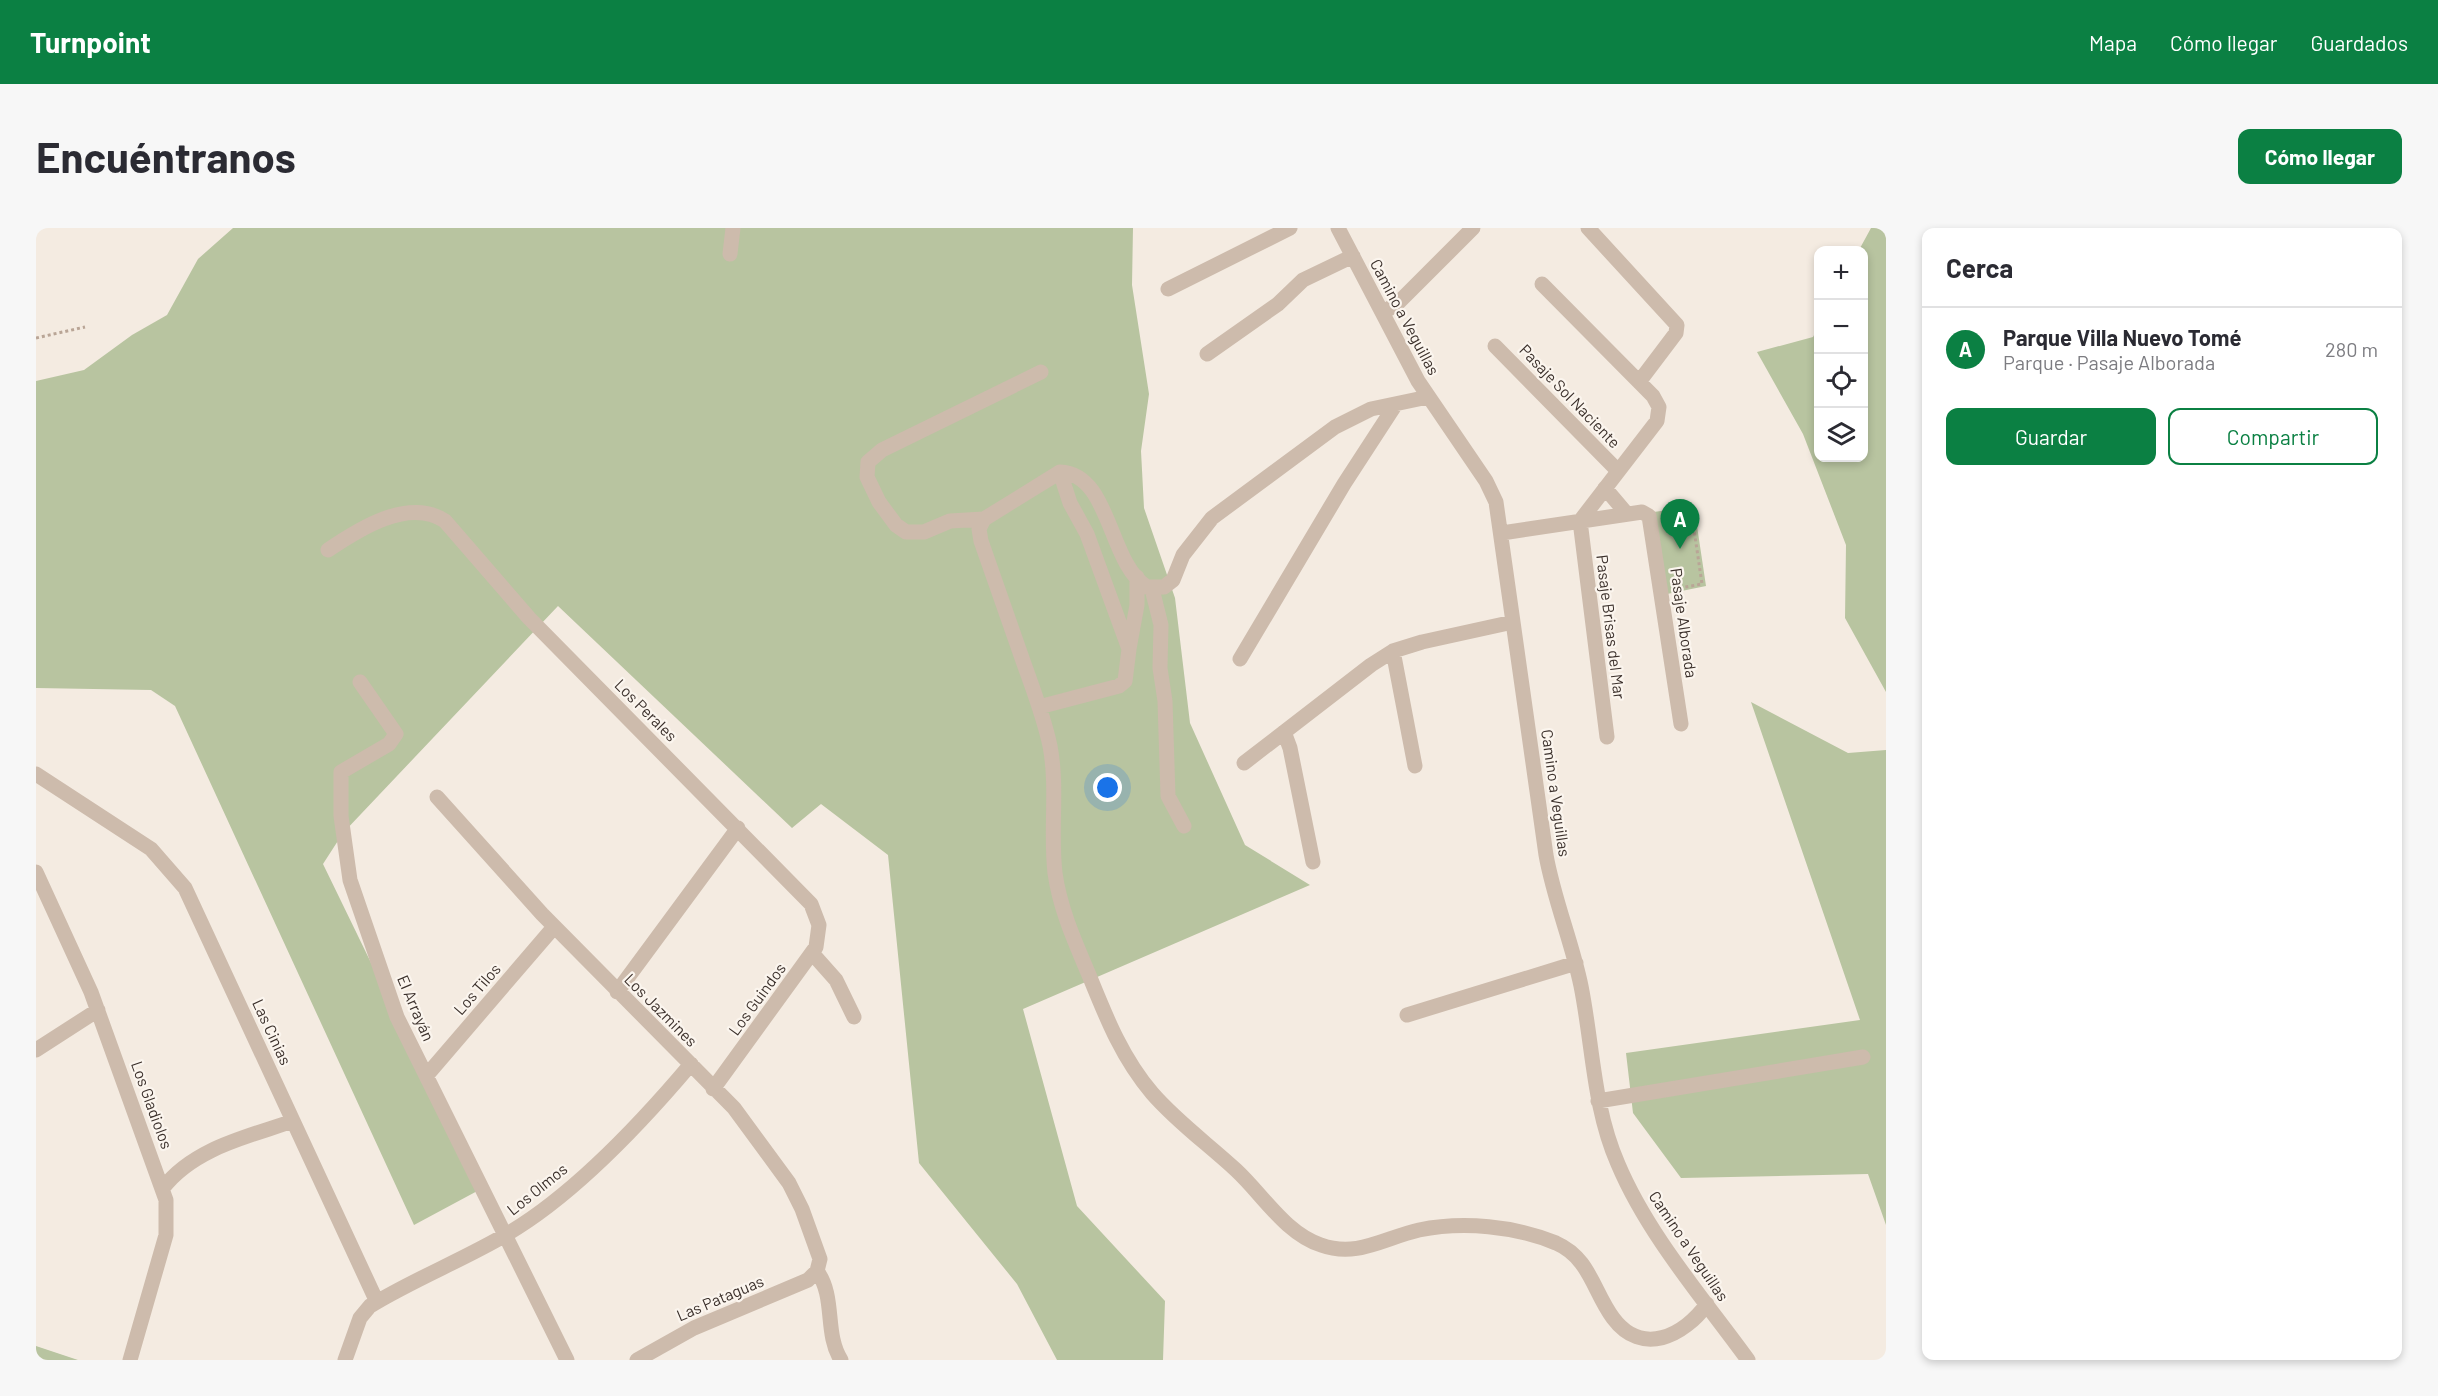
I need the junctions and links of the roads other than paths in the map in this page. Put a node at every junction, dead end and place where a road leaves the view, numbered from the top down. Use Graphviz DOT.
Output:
graph roads {
  1 [pos="733,228"];
  2 [pos="1290,228"];
  3 [pos="1338,228"];
  4 [pos="1473,228"];
  5 [pos="1588,228"];
  6 [pos="730,254"];
  7 [pos="1353,256"];
  8 [pos="1542,284"];
  9 [pos="1168,289"];
  10 [pos="1383,314"];
  11 [pos="1496,346"];
  12 [pos="1206,354"];
  13 [pos="1041,372"];
  14 [pos="1639,382"];
  15 [pos="1428,397"];
  16 [pos="1396,404"];
  17 [pos="1618,471"];
  18 [pos="1060,472"];
  19 [pos="1605,488"];
  20 [pos="1627,514"];
  21 [pos="984,519"];
  22 [pos="1580,521"];
  23 [pos="1502,533"];
  24 [pos="328,550"];
  25 [pos="1137,577"];
  26 [pos="1152,589"];
  27 [pos="1513,622"];
  28 [pos="1129,649"];
  29 [pos="1393,651"];
  30 [pos="1240,659"];
  31 [pos="360,682"];
  32 [pos="1039,706"];
  33 [pos="1681,724"];
  34 [pos="1284,732"];
  35 [pos="1607,737"];
  36 [pos="1244,763"];
  37 [pos="1414,766"];
  38 [pos="36,774"];
  39 [pos="437,797"];
  40 [pos="1184,826"];
  41 [pos="738,828"];
  42 [pos="1313,862"];
  43 [pos="36,872"];
  44 [pos="819,925"];
  45 [pos="554,927"];
  46 [pos="812,953"];
  47 [pos="1576,963"];
  48 [pos="617,992"];
  49 [pos="98,1011"];
  50 [pos="1407,1015"];
  51 [pos="854,1017"];
  52 [pos="36,1050"];
  53 [pos="1863,1057"];
  54 [pos="691,1064"];
  55 [pos="427,1075"];
  56 [pos="713,1089"];
  57 [pos="1598,1101"];
  58 [pos="293,1121"];
  59 [pos="164,1188"];
  60 [pos="507,1235"];
  61 [pos="817,1271"];
  62 [pos="377,1302"];
  63 [pos="1707,1304"];
  64 [pos="130,1360"];
  65 [pos="345,1360"];
  66 [pos="567,1360"];
  67 [pos="637,1360"];
  68 [pos="842,1360"];
  69 [pos="1748,1360"];
  1 -- 6 [label="street"];
  2 -- 9 [label="street"];
  3 -- 7 [label="street, Camino a Veguillas"];
  4 -- 10 [label="street"];
  5 -- 14 [label="street"];
  7 -- 10 [label="street, Camino a Veguillas"];
  7 -- 12 [label="street"];
  8 -- 14 [label="street"];
  10 -- 15 [label="street, Camino a Veguillas"];
  11 -- 17 [label="street, Pasaje Sol Naciente"];
  13 -- 21 [label="street"];
  14 -- 17 [label="street"];
  15 -- 16 [label="street"];
  15 -- 23 [label="street, Camino a Veguillas"];
  16 -- 26 [label="street"];
  16 -- 30 [label="street"];
  17 -- 19 [label="street"];
  18 -- 21 [label="street"];
  18 -- 25 [label="street"];
  18 -- 28 [label="street"];
  19 -- 20 [label="street"];
  19 -- 22 [label="street"];
  20 -- 22 [label="street"];
  20 -- 33 [label="street, Pasaje Alborada"];
  21 -- 32 [label="street"];
  22 -- 23 [label="street"];
  22 -- 35 [label="street, Pasaje Brisas del Mar"];
  23 -- 27 [label="street, Camino a Veguillas"];
  24 -- 41 [label="street, Los Perales"];
  25 -- 26 [label="street"];
  25 -- 28 [label="street"];
  26 -- 40 [label="street"];
  27 -- 29 [label="street"];
  27 -- 47 [label="street, Camino a Veguillas"];
  28 -- 32 [label="street"];
  29 -- 34 [label="street"];
  29 -- 37 [label="street"];
  31 -- 55 [label="street, El Arrayán"];
  32 -- 63 [label="street"];
  34 -- 36 [label="street"];
  34 -- 42 [label="street"];
  38 -- 58 [label="street, Las Cinias"];
  39 -- 45 [label="street, Los Jazmines"];
  41 -- 44 [label="street, Los Perales"];
  41 -- 48 [label="street"];
  43 -- 49 [label="street, Los Gladiolos"];
  44 -- 46 [label="street, Los Guindos"];
  45 -- 48 [label="street, Los Jazmines"];
  45 -- 55 [label="street, Los Tilos"];
  46 -- 51 [label="street"];
  46 -- 56 [label="street, Los Guindos"];
  47 -- 50 [label="street"];
  47 -- 57 [label="street, Camino a Veguillas"];
  48 -- 54 [label="street, Los Jazmines"];
  49 -- 52 [label="street"];
  49 -- 59 [label="street, Los Gladiolos"];
  53 -- 57 [label="street"];
  54 -- 56 [label="street, Los Jazmines"];
  54 -- 60 [label="street, Los Olmos"];
  55 -- 60 [label="street, El Arrayán"];
  56 -- 61 [label="street, Los Jazmines"];
  57 -- 63 [label="street, Camino a Veguillas"];
  58 -- 59 [label="street"];
  58 -- 62 [label="street, Las Cinias"];
  59 -- 64 [label="street, Los Gladiolos"];
  60 -- 62 [label="street, Los Olmos"];
  60 -- 66 [label="street, El Arrayán"];
  61 -- 67 [label="street, Las Pataguas"];
  61 -- 68 [label="street, Los Jazmines"];
  62 -- 65 [label="street"];
  63 -- 69 [label="street, Camino a Veguillas"];
}
